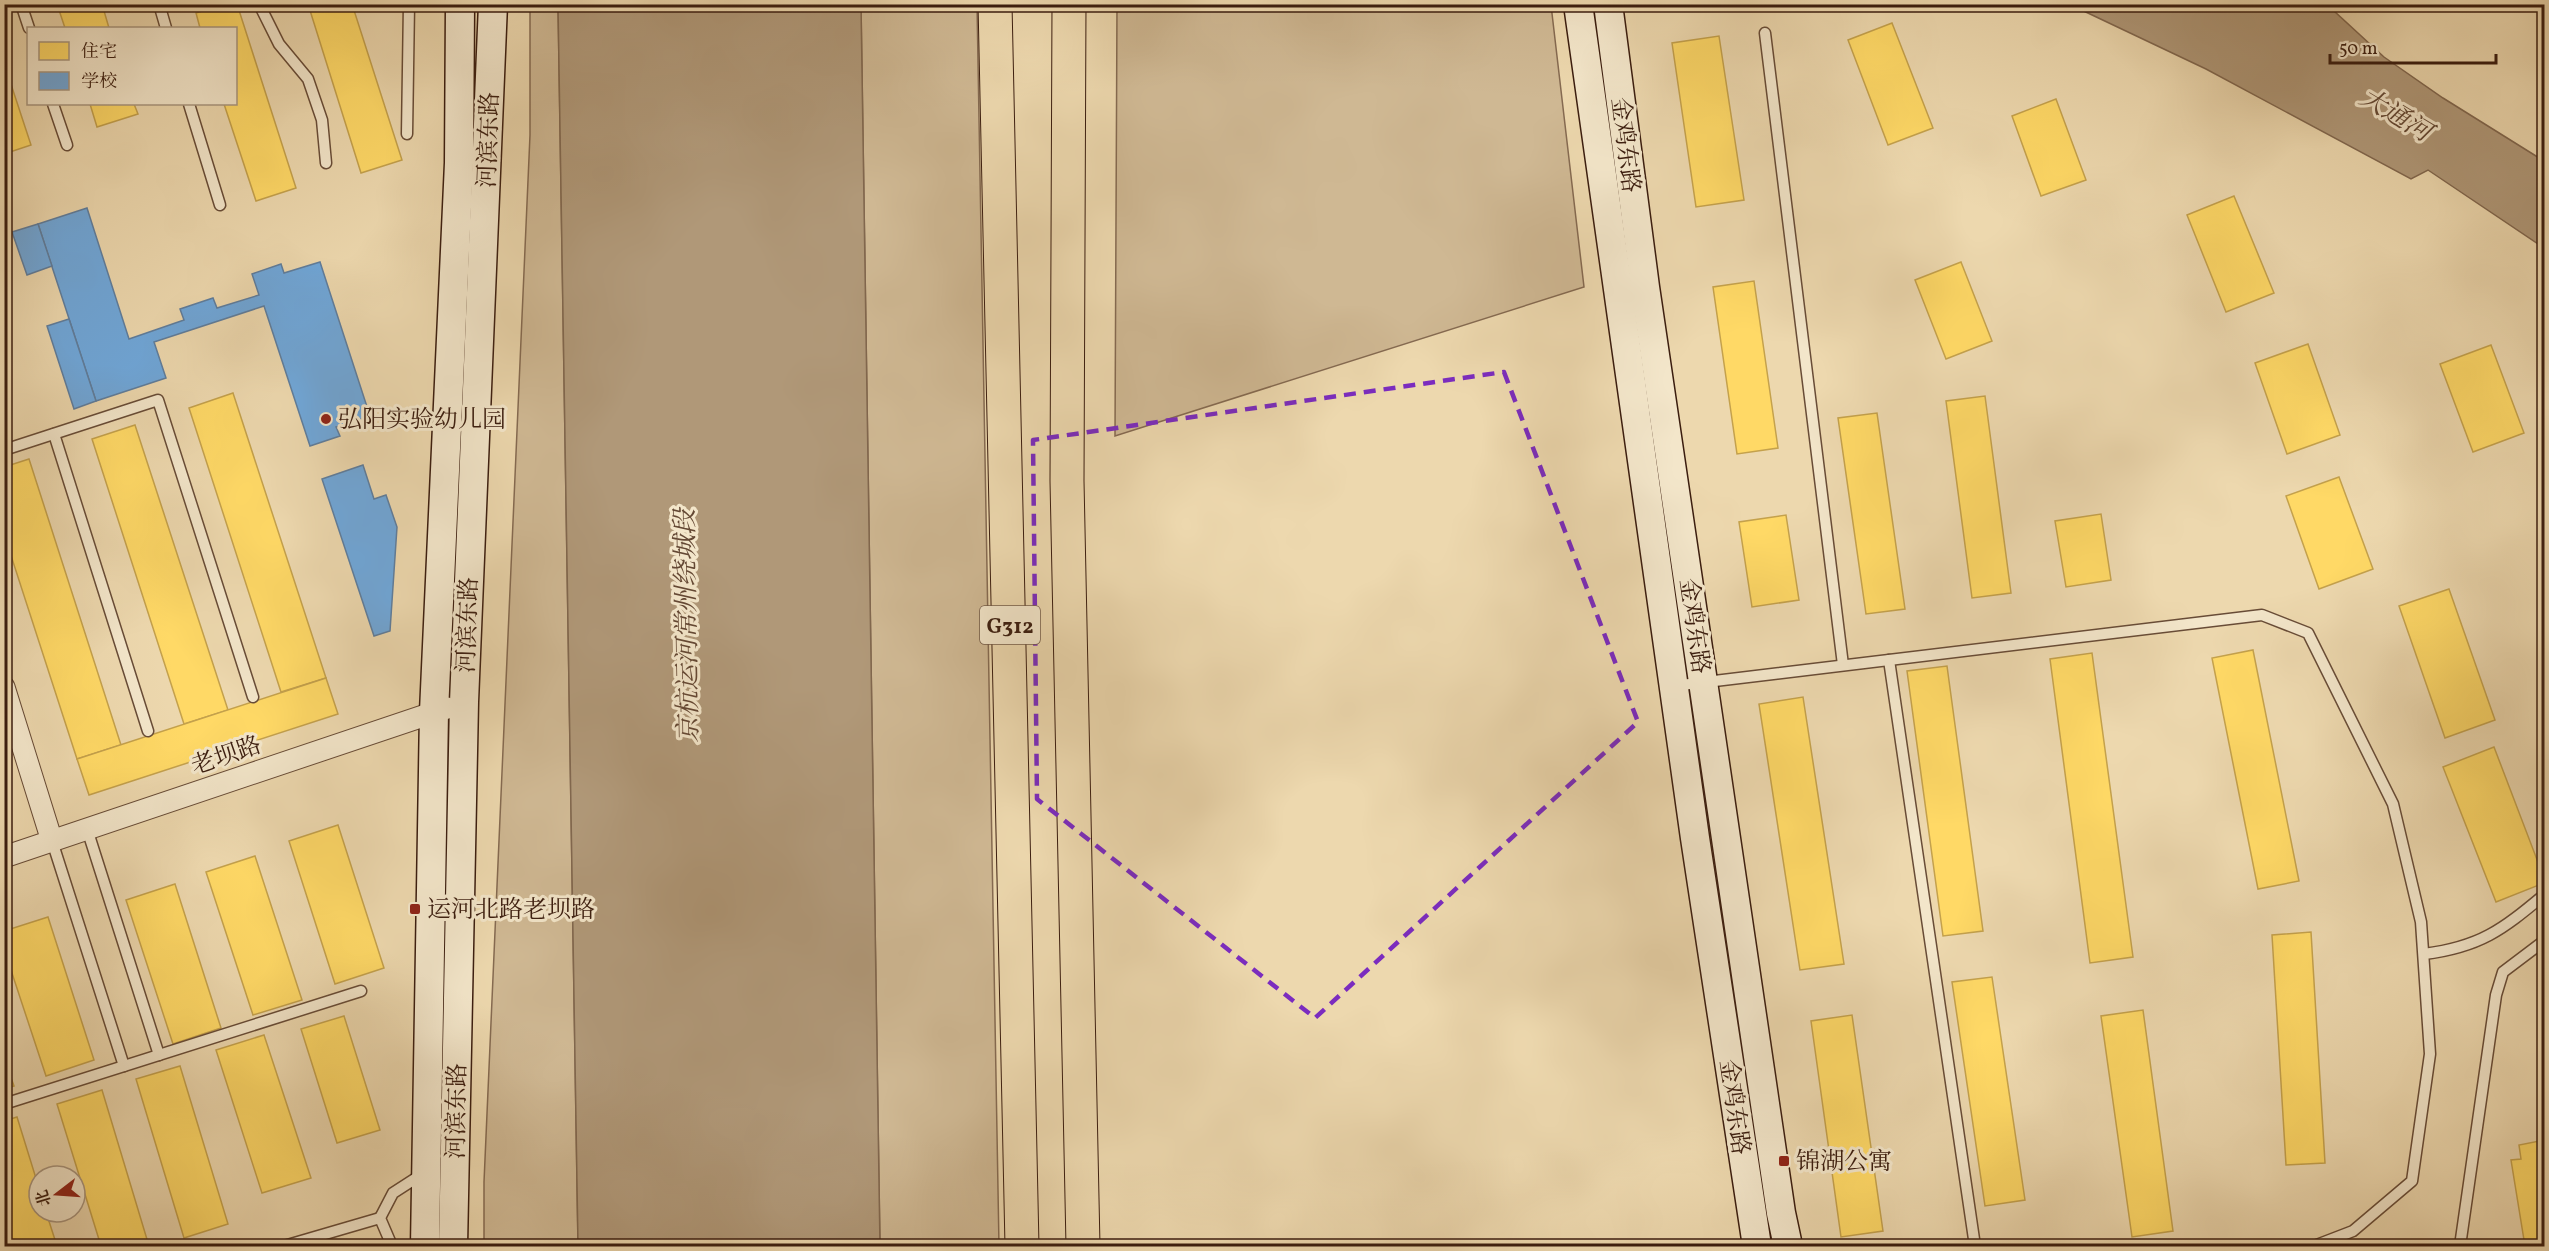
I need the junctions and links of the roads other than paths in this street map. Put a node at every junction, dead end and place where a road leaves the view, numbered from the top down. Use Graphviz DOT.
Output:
graph roads {
  1 [pos="21,4"];
  2 [pos="159,4"];
  3 [pos="259,4"];
  4 [pos="409,4"];
  5 [pos="460,4"];
  6 [pos="493,4"];
  7 [pos="995,4"];
  8 [pos="1069,4"];
  9 [pos="1578,4"];
  10 [pos="1608,4"];
  11 [pos="29,27"];
  12 [pos="166,27"];
  13 [pos="1765,33"];
  14 [pos="53,105"];
  15 [pos="189,105"];
  16 [pos="407,134"];
  17 [pos="66,145"];
  18 [pos="326,163"];
  19 [pos="220,205"];
  20 [pos="54,434"];
  21 [pos="4,450"];
  22 [pos="1889,660"];
  23 [pos="1843,665"];
  24 [pos="1703,682"];
  25 [pos="1673,686"];
  26 [pos="4,687"];
  27 [pos="253,697"];
  28 [pos="464,702"];
  29 [pos="434,712"];
  30 [pos="148,731"];
  31 [pos="87,829"];
  32 [pos="52,841"];
  33 [pos="4,857"];
  34 [pos="2544,895"];
  35 [pos="2544,941"];
  36 [pos="2424,954"];
  37 [pos="361,991"];
  38 [pos="159,1055"];
  39 [pos="124,1066"];
  40 [pos="4,1104"];
  41 [pos="426,1171"];
  42 [pos="380,1218"];
  43 [pos="284,1246"];
  44 [pos="392,1246"];
  45 [pos="425,1246"];
  46 [pos="453,1246"];
  47 [pos="1022,1246"];
  48 [pos="1083,1246"];
  49 [pos="1757,1246"];
  50 [pos="1788,1246"];
  51 [pos="1976,1246"];
  52 [pos="2314,1246"];
  53 [pos="2460,1246"];
  1 -- 11 [label="lane"];
  2 -- 12 [label="lane"];
  3 -- 18 [label="lane"];
  4 -- 16 [label="lane"];
  5 -- 29 [label="street, 河滨东路"];
  6 -- 28 [label="street, 河滨东路"];
  7 -- 47 [label="highway, G312"];
  8 -- 48 [label="highway, G312"];
  9 -- 25 [label="street, 金鸡东路"];
  10 -- 24 [label="street, 金鸡东路"];
  13 -- 23 [label="lane"];
  14 -- 17 [label="lane"];
  15 -- 19 [label="lane"];
  20 -- 21 [label="lane"];
  20 -- 27 [label="lane"];
  20 -- 30 [label="lane"];
  22 -- 23 [label="lane"];
  22 -- 36 [label="lane"];
  22 -- 51 [label="lane"];
  23 -- 24 [label="lane"];
  24 -- 25 [label="lane"];
  24 -- 50 [label="street, 金鸡东路"];
  25 -- 49 [label="street, 金鸡东路"];
  26 -- 32 [label="street"];
  28 -- 29 [label="street, 老坝路"];
  28 -- 46 [label="street, 河滨东路"];
  29 -- 31 [label="street, 老坝路"];
  29 -- 41 [label="street, 河滨东路"];
  31 -- 32 [label="street, 老坝路"];
  31 -- 38 [label="lane"];
  32 -- 33 [label="street, 老坝路"];
  32 -- 39 [label="lane"];
  34 -- 36 [label="lane"];
  35 -- 53 [label="lane"];
  36 -- 52 [label="lane"];
  37 -- 38 [label="lane"];
  38 -- 39 [label="lane"];
  39 -- 40 [label="lane"];
  41 -- 42 [label="lane"];
  41 -- 45 [label="street, 河滨东路"];
  42 -- 43 [label="lane"];
  42 -- 44 [label="lane"];
}
